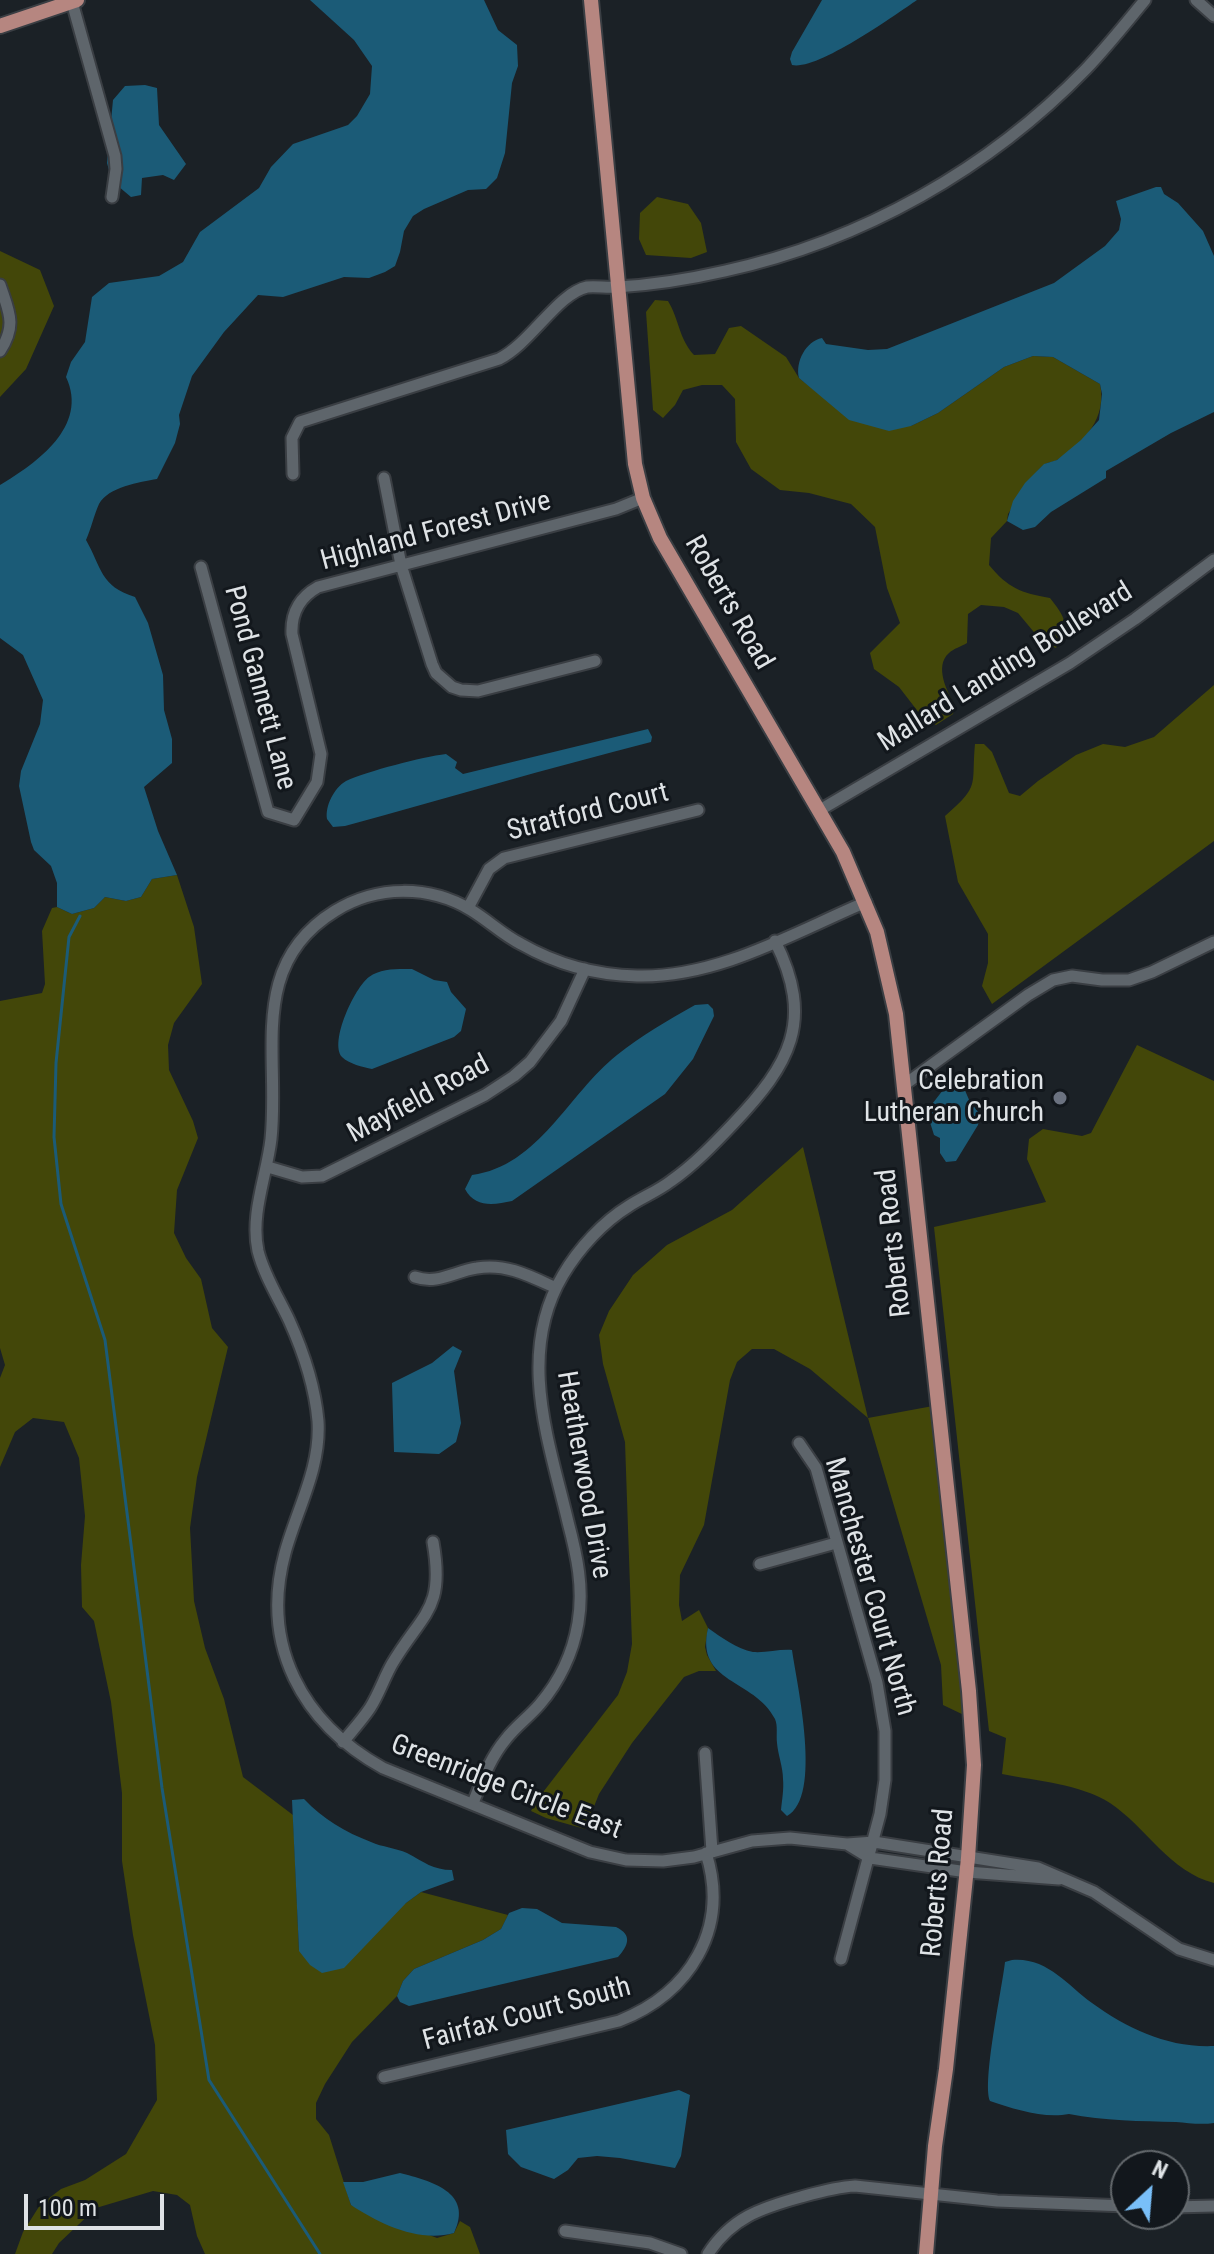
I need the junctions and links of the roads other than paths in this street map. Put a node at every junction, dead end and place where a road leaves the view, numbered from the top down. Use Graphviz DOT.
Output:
graph roads {
  1 [pos="591,0"];
  2 [pos="1145,0"];
  3 [pos="1196,0"];
  4 [pos="75,1"];
  5 [pos="1214,16"];
  6 [pos="0,26"];
  7 [pos="112,197"];
  8 [pos="0,285"];
  9 [pos="618,287"];
  10 [pos="0,351"];
  11 [pos="293,474"];
  12 [pos="384,478"];
  13 [pos="643,498"];
  14 [pos="1214,560"];
  15 [pos="401,565"];
  16 [pos="201,567"];
  17 [pos="595,661"];
  18 [pos="698,810"];
  19 [pos="820,810"];
  20 [pos="277,817"];
  21 [pos="866,902"];
  22 [pos="468,908"];
  23 [pos="775,941"];
  24 [pos="1214,942"];
  25 [pos="585,969"];
  26 [pos="904,1085"];
  27 [pos="268,1167"];
  28 [pos="415,1277"];
  29 [pos="556,1288"];
  30 [pos="799,1443"];
  31 [pos="433,1542"];
  32 [pos="836,1543"];
  33 [pos="760,1564"];
  34 [pos="343,1742"];
  35 [pos="705,1753"];
  36 [pos="473,1803"];
  37 [pos="874,1842"];
  38 [pos="847,1844"];
  39 [pos="709,1852"];
  40 [pos="870,1858"];
  41 [pos="968,1865"];
  42 [pos="841,1959"];
  43 [pos="1214,1960"];
  44 [pos="384,2077"];
  45 [pos="931,2195"];
  46 [pos="1110,2205"];
  47 [pos="1214,2206"];
  48 [pos="1190,2207"];
  49 [pos="565,2231"];
  50 [pos="681,2254"];
  51 [pos="708,2254"];
  52 [pos="926,2254"];
  1 -- 9 [label="main road, Roberts Road"];
  2 -- 9 [label="street"];
  3 -- 5 [label="street"];
  4 -- 6 [label="main road"];
  4 -- 7 [label="street"];
  8 -- 10 [label="street"];
  9 -- 11 [label="street"];
  9 -- 13 [label="main road, Roberts Road"];
  12 -- 15 [label="street"];
  13 -- 15 [label="street, Highland Forest Drive"];
  13 -- 19 [label="main road, Roberts Road"];
  14 -- 19 [label="street, Mallard Landing Boulevard"];
  15 -- 17 [label="street"];
  15 -- 20 [label="street, Highland Forest Drive"];
  16 -- 20 [label="street, Pond Gannett Lane"];
  18 -- 22 [label="street, Stratford Court"];
  19 -- 21 [label="main road, Roberts Road"];
  21 -- 23 [label="street, Greenridge Circle East"];
  21 -- 26 [label="main road, Roberts Road"];
  22 -- 25 [label="street, Greenridge Circle East"];
  22 -- 27 [label="street, Greenridge Circle East"];
  23 -- 25 [label="street, Greenridge Circle East"];
  23 -- 29 [label="street, Heatherwood Drive"];
  24 -- 26 [label="street"];
  25 -- 27 [label="street, Mayfield Road"];
  26 -- 41 [label="main road, Roberts Road"];
  27 -- 34 [label="street, Greenridge Circle East"];
  28 -- 29 [label="street"];
  29 -- 36 [label="street, Heatherwood Drive"];
  30 -- 32 [label="street, Manchester Court North"];
  31 -- 34 [label="street"];
  32 -- 33 [label="street"];
  32 -- 37 [label="street, Manchester Court North"];
  34 -- 36 [label="street, Greenridge Circle East"];
  35 -- 39 [label="street, Fairfax Court South"];
  36 -- 39 [label="street, Greenridge Circle East"];
  37 -- 38 [label="street, Greenridge Circle East"];
  37 -- 40 [label="street, Manchester Court North"];
  37 -- 41 [label="street, Greenridge Circle East"];
  38 -- 39 [label="street, Greenridge Circle East"];
  38 -- 40 [label="street, Greenridge Circle East"];
  39 -- 44 [label="street, Fairfax Court South"];
  40 -- 41 [label="street, Greenridge Circle East"];
  40 -- 42 [label="street, Manchester Court North"];
  41 -- 43 [label="street"];
  41 -- 45 [label="main road, Roberts Road"];
  45 -- 46 [label="street"];
  45 -- 51 [label="street"];
  45 -- 52 [label="main road, Roberts Road"];
  47 -- 48 [label="street"];
  49 -- 50 [label="street"];
}
